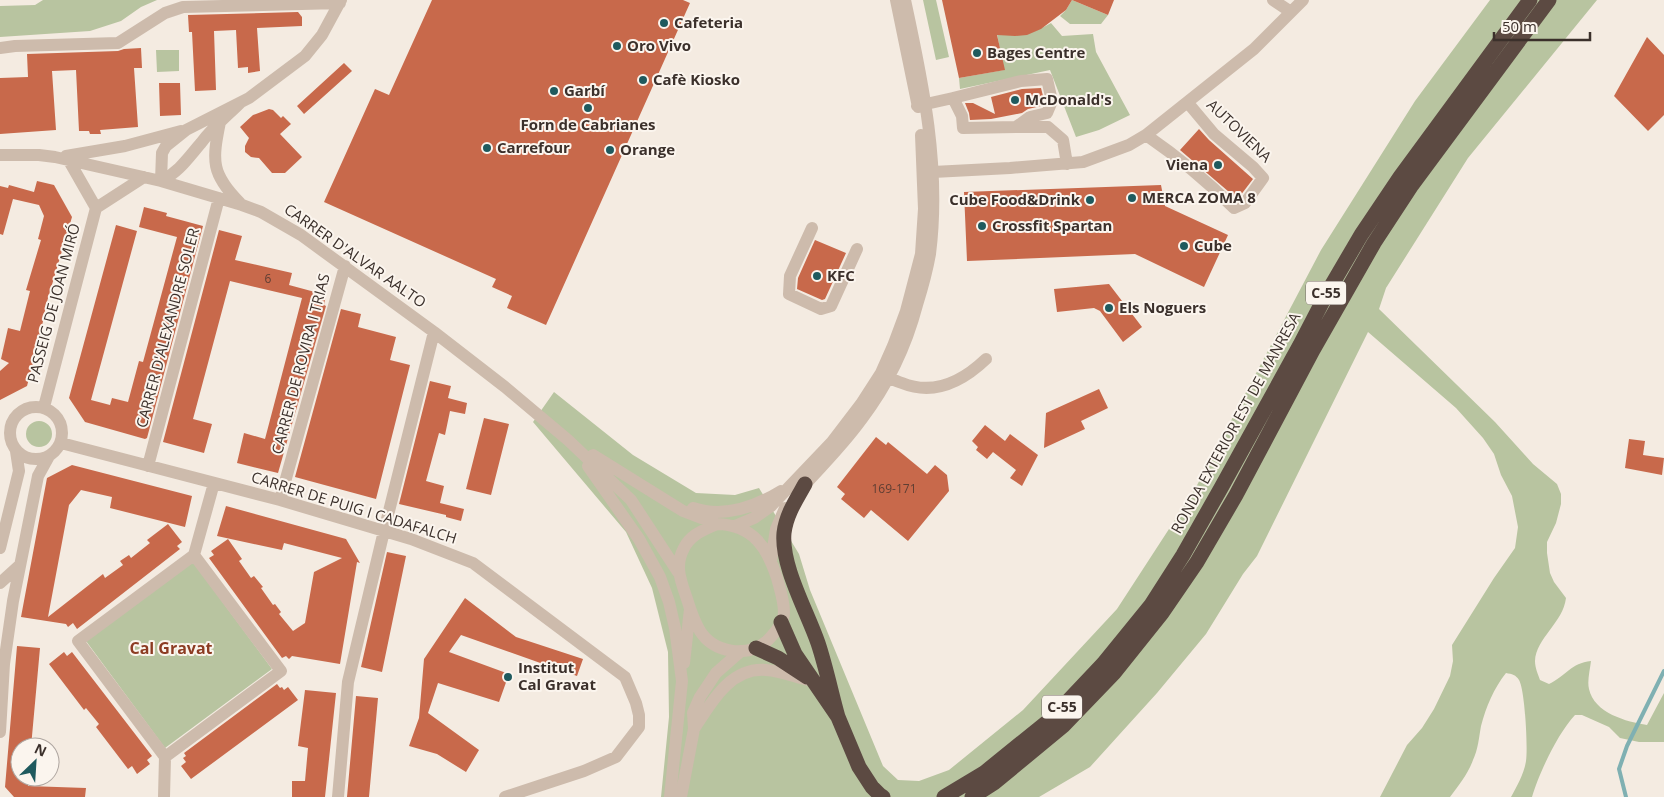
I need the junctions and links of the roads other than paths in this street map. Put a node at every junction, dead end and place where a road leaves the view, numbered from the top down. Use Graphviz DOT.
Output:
graph roads {
  1 [pos="896,0"];
  2 [pos="905,0"];
  3 [pos="1273,0"];
  4 [pos="1302,0"];
  5 [pos="1530,0"];
  6 [pos="1549,0"];
  7 [pos="341,1"];
  8 [pos="1290,12"];
  9 [pos="0,48"];
  10 [pos="953,98"];
  11 [pos="240,103"];
  12 [pos="1188,103"];
  13 [pos="921,105"];
  14 [pos="220,122"];
  15 [pos="1016,126"];
  16 [pos="186,130"];
  17 [pos="1146,135"];
  18 [pos="0,155"];
  19 [pos="55,157"];
  20 [pos="68,160"];
  21 [pos="1066,164"];
  22 [pos="933,172"];
  23 [pos="144,177"];
  24 [pos="161,181"];
  25 [pos="219,198"];
  26 [pos="242,205"];
  27 [pos="96,208"];
  28 [pos="812,228"];
  29 [pos="857,249"];
  30 [pos="345,266"];
  31 [pos="434,332"];
  32 [pos="986,360"];
  33 [pos="885,375"];
  34 [pos="44,407"];
  35 [pos="5,426"];
  36 [pos="568,440"];
  37 [pos="61,443"];
  38 [pos="16,450"];
  39 [pos="49,456"];
  40 [pos="148,466"];
  41 [pos="214,483"];
  42 [pos="798,484"];
  43 [pos="14,494"];
  44 [pos="33,500"];
  45 [pos="280,500"];
  46 [pos="665,501"];
  47 [pos="717,524"];
  48 [pos="735,526"];
  49 [pos="384,531"];
  50 [pos="0,548"];
  51 [pos="194,555"];
  52 [pos="771,561"];
  53 [pos="20,565"];
  54 [pos="678,572"];
  55 [pos="0,583"];
  56 [pos="690,609"];
  57 [pos="781,622"];
  58 [pos="749,649"];
  59 [pos="682,681"];
  60 [pos="2,682"];
  61 [pos="814,682"];
  62 [pos="838,717"];
  63 [pos="694,729"];
  64 [pos="0,732"];
  65 [pos="165,757"];
  66 [pos="859,767"];
  67 [pos="950,794"];
  68 [pos="164,797"];
  69 [pos="338,797"];
  70 [pos="505,797"];
  71 [pos="670,797"];
  72 [pos="681,797"];
  73 [pos="865,797"];
  74 [pos="884,797"];
  75 [pos="930,797"];
  76 [pos="972,797"];
  1 -- 13 [label="street"];
  2 -- 13 [label="street"];
  3 -- 8 [label="street"];
  4 -- 8 [label="street"];
  5 -- 67 [label="highway, RONDA EXTERIOR EST DE MANRESA / C-55"];
  6 -- 76 [label="highway, C-55"];
  7 -- 9 [label="street"];
  7 -- 11 [label="street"];
  8 -- 12 [label="street"];
  10 -- 13 [label="street"];
  10 -- 15 [label="street"];
  10 -- 15 [label="street"];
  11 -- 14 [label="street"];
  11 -- 16 [label="street"];
  12 -- 17 [label="street"];
  12 -- 17 [label="street, AUTOVIENA"];
  13 -- 22 [label="street"];
  13 -- 33 [label="street"];
  14 -- 24 [label="street"];
  14 -- 26 [label="street"];
  15 -- 21 [label="street"];
  16 -- 19 [label="street"];
  16 -- 24 [label="street"];
  17 -- 21 [label="street"];
  18 -- 19 [label="street, CARRER D'ALVAR AALTO"];
  19 -- 20 [label="street, CARRER D'ALVAR AALTO"];
  20 -- 23 [label="street, CARRER D'ALVAR AALTO"];
  20 -- 27 [label="street, PASSEIG DE JOAN MIRÓ"];
  21 -- 22 [label="street"];
  22 -- 33 [label="street"];
  23 -- 24 [label="street, CARRER D'ALVAR AALTO"];
  23 -- 27 [label="street, PASSEIG DE JOAN MIRÓ"];
  24 -- 25 [label="street, CARRER D'ALVAR AALTO"];
  25 -- 26 [label="street, CARRER D'ALVAR AALTO"];
  25 -- 40 [label="street, CARRER D'ALEXANDRE SOLER"];
  26 -- 30 [label="street, CARRER D'ALVAR AALTO"];
  27 -- 34 [label="street, PASSEIG DE JOAN MIRÓ"];
  28 -- 29 [label="street"];
  30 -- 31 [label="street, CARRER D'ALVAR AALTO"];
  30 -- 45 [label="street, CARRER DE ROVIRA I TRIAS"];
  31 -- 36 [label="street, CARRER D'ALVAR AALTO"];
  31 -- 49 [label="street"];
  32 -- 33 [label="street"];
  33 -- 42 [label="street"];
  34 -- 35 [label="street, PASSEIG DE JOAN MIRÓ"];
  34 -- 37 [label="street"];
  35 -- 38 [label="street, PASSEIG DE JOAN MIRÓ"];
  36 -- 46 [label="street, CARRER D'ALVAR AALTO"];
  36 -- 54 [label="street, CARRER D'ALVAR AALTO"];
  36 -- 59 [label="street, CARRER D'ALVAR AALTO"];
  37 -- 39 [label="street"];
  37 -- 40 [label="street, CARRER DE PUIG I CADAFALCH"];
  38 -- 39 [label="street"];
  38 -- 43 [label="street, PASSEIG DE JOAN MIRÓ"];
  39 -- 44 [label="street"];
  40 -- 41 [label="street, CARRER DE PUIG I CADAFALCH"];
  41 -- 45 [label="street, CARRER DE PUIG I CADAFALCH"];
  41 -- 51 [label="street"];
  42 -- 46 [label="street"];
  42 -- 48 [label="street"];
  42 -- 52 [label="street"];
  42 -- 62 [label="highway"];
  43 -- 44 [label="street"];
  43 -- 50 [label="street, PASSEIG DE JOAN MIRÓ"];
  44 -- 53 [label="street"];
  45 -- 49 [label="street, CARRER DE PUIG I CADAFALCH"];
  46 -- 47 [label="street, CARRER D'ALVAR AALTO"];
  47 -- 48 [label="street"];
  47 -- 54 [label="street"];
  48 -- 52 [label="street"];
  49 -- 69 [label="street"];
  49 -- 70 [label="street, CARRER DE PUIG I CADAFALCH"];
  51 -- 65 [label="street"];
  51 -- 65 [label="street"];
  52 -- 57 [label="street"];
  53 -- 55 [label="street"];
  53 -- 60 [label="street"];
  54 -- 56 [label="street"];
  56 -- 58 [label="street"];
  56 -- 59 [label="street"];
  57 -- 58 [label="street"];
  57 -- 61 [label="highway"];
  58 -- 61 [label="highway"];
  58 -- 63 [label="street"];
  59 -- 71 [label="street, CARRER D'ALVAR AALTO"];
  60 -- 64 [label="street"];
  61 -- 62 [label="highway"];
  61 -- 63 [label="street"];
  62 -- 66 [label="highway"];
  63 -- 72 [label="street"];
  65 -- 68 [label="street"];
  66 -- 73 [label="highway"];
  66 -- 74 [label="highway"];
  67 -- 75 [label="highway, RONDA EXTERIOR EST DE MANRESA"];
}
